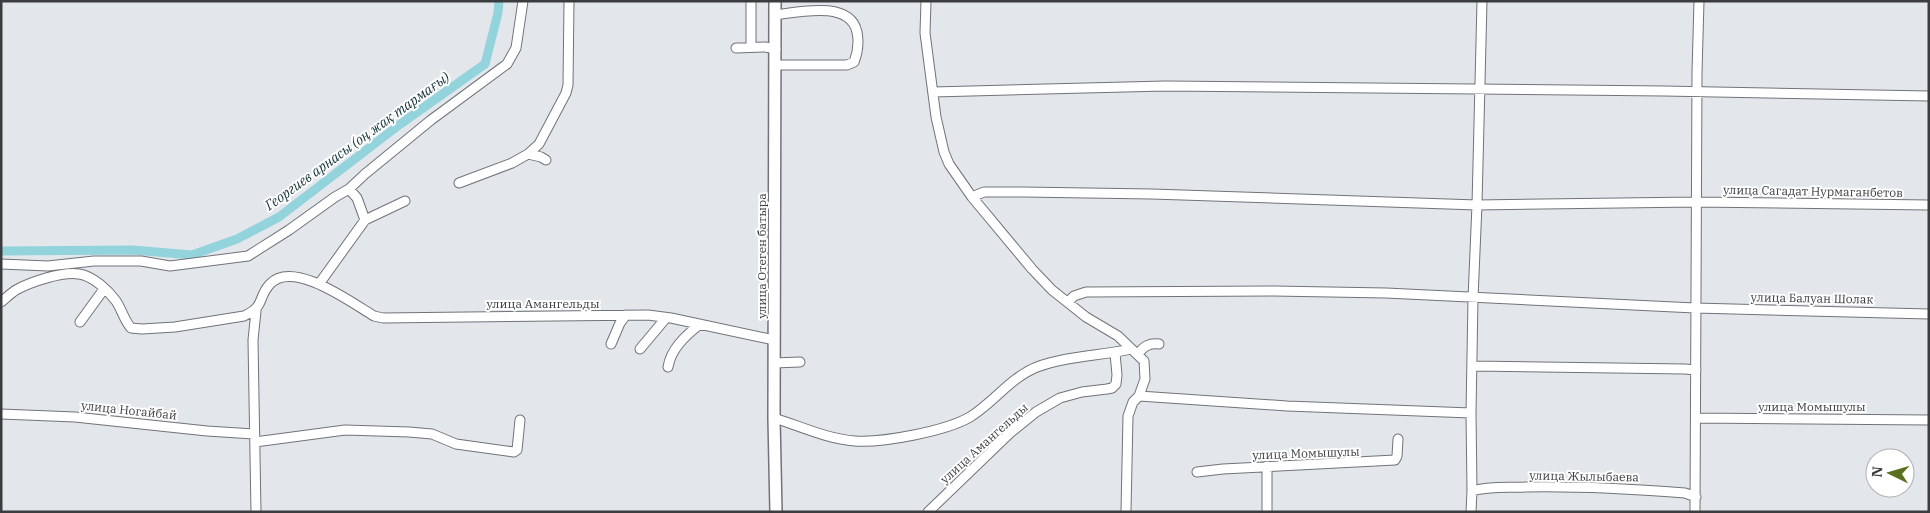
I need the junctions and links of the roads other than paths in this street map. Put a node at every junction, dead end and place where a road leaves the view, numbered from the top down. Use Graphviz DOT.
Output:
graph roads {
  1 [pos="523,1"];
  2 [pos="569,1"];
  3 [pos="751,1"];
  4 [pos="775,1"];
  5 [pos="815,1"];
  6 [pos="926,1"];
  7 [pos="1482,1"];
  8 [pos="1699,1"];
  9 [pos="810,9"];
  10 [pos="775,15"];
  11 [pos="752,47"];
  12 [pos="736,48"];
  13 [pos="776,49"];
  14 [pos="776,64"];
  15 [pos="1481,89"];
  16 [pos="1697,91"];
  17 [pos="933,92"];
  18 [pos="1929,96"];
  19 [pos="528,154"];
  20 [pos="546,160"];
  21 [pos="459,183"];
  22 [pos="349,189"];
  23 [pos="972,197"];
  24 [pos="405,200"];
  25 [pos="1696,202"];
  26 [pos="1477,205"];
  27 [pos="1929,205"];
  28 [pos="364,220"];
  29 [pos="1,264"];
  30 [pos="48,266"];
  31 [pos="50,277"];
  32 [pos="319,284"];
  33 [pos="104,289"];
  34 [pos="1473,298"];
  35 [pos="1,302"];
  36 [pos="1068,302"];
  37 [pos="1696,308"];
  38 [pos="256,310"];
  39 [pos="1929,314"];
  40 [pos="626,315"];
  41 [pos="666,318"];
  42 [pos="80,322"];
  43 [pos="699,325"];
  44 [pos="774,340"];
  45 [pos="611,344"];
  46 [pos="1160,344"];
  47 [pos="640,349"];
  48 [pos="1134,352"];
  49 [pos="1115,353"];
  50 [pos="800,362"];
  51 [pos="774,363"];
  52 [pos="1472,366"];
  53 [pos="668,367"];
  54 [pos="1696,370"];
  55 [pos="1141,396"];
  56 [pos="1471,413"];
  57 [pos="1,414"];
  58 [pos="774,418"];
  59 [pos="1696,418"];
  60 [pos="520,420"];
  61 [pos="1929,420"];
  62 [pos="254,438"];
  63 [pos="1398,439"];
  64 [pos="1267,466"];
  65 [pos="1197,472"];
  66 [pos="1472,492"];
  67 [pos="1696,496"];
  68 [pos="256,512"];
  69 [pos="776,512"];
  70 [pos="928,512"];
  71 [pos="1126,512"];
  72 [pos="1267,512"];
  73 [pos="1470,512"];
  74 [pos="1695,512"];
  1 -- 22 [label="street"];
  2 -- 19 [label="street"];
  3 -- 11 [label="street"];
  4 -- 10 [label="main road, улица Отеген батыра"];
  5 -- 9 [label="street"];
  6 -- 17 [label="street"];
  7 -- 15 [label="street"];
  8 -- 16 [label="street"];
  9 -- 10 [label="street"];
  9 -- 14 [label="street"];
  10 -- 13 [label="main road, улица Отеген батыра"];
  11 -- 12 [label="street"];
  11 -- 13 [label="street"];
  13 -- 14 [label="main road, улица Отеген батыра"];
  14 -- 44 [label="main road, улица Отеген батыра"];
  15 -- 16 [label="street"];
  15 -- 17 [label="street"];
  15 -- 26 [label="street"];
  16 -- 18 [label="street"];
  16 -- 25 [label="street"];
  17 -- 23 [label="street"];
  19 -- 20 [label="street"];
  19 -- 21 [label="street"];
  22 -- 28 [label="street"];
  22 -- 30 [label="street"];
  23 -- 26 [label="street, улица Сагадат Нурмаганбетов"];
  23 -- 36 [label="street"];
  24 -- 28 [label="street"];
  25 -- 26 [label="street, улица Сагадат Нурмаганбетов"];
  25 -- 27 [label="street, улица Сагадат Нурмаганбетов"];
  25 -- 37 [label="street"];
  26 -- 34 [label="street"];
  28 -- 32 [label="street"];
  29 -- 30 [label="street"];
  30 -- 31 [label="street"];
  31 -- 33 [label="street"];
  31 -- 35 [label="street"];
  32 -- 38 [label="street, улица Амангельды"];
  32 -- 40 [label="street, улица Амангельды"];
  33 -- 38 [label="street"];
  33 -- 42 [label="street"];
  34 -- 36 [label="street, улица Балуан Шолак"];
  34 -- 37 [label="street, улица Балуан Шолак"];
  34 -- 52 [label="street"];
  36 -- 48 [label="street"];
  37 -- 39 [label="street, улица Балуан Шолак"];
  37 -- 54 [label="street"];
  38 -- 62 [label="street"];
  40 -- 41 [label="street, улица Амангельды"];
  40 -- 45 [label="street"];
  41 -- 43 [label="street, улица Амангельды"];
  41 -- 47 [label="street"];
  43 -- 44 [label="street, улица Амангельды"];
  43 -- 53 [label="street"];
  44 -- 51 [label="main road, улица Отеген батыра"];
  46 -- 48 [label="street"];
  48 -- 49 [label="street"];
  48 -- 55 [label="street"];
  49 -- 58 [label="street"];
  49 -- 70 [label="street, улица Амангельды"];
  50 -- 51 [label="street"];
  51 -- 58 [label="main road, улица Отеген батыра"];
  52 -- 54 [label="street"];
  52 -- 56 [label="street"];
  54 -- 59 [label="street"];
  55 -- 56 [label="street"];
  55 -- 71 [label="street"];
  56 -- 66 [label="street"];
  57 -- 62 [label="street, улица Ногайбай"];
  58 -- 69 [label="main road, улица Отеген батыра"];
  59 -- 61 [label="street, улица Момышулы"];
  59 -- 67 [label="street"];
  60 -- 62 [label="street, улица Ногайбай"];
  62 -- 68 [label="street"];
  63 -- 64 [label="street, улица Момышулы"];
  64 -- 65 [label="street, улица Момышулы"];
  64 -- 72 [label="street"];
  66 -- 67 [label="street, улица Жылыбаева"];
  66 -- 73 [label="street"];
  67 -- 74 [label="street"];
}
